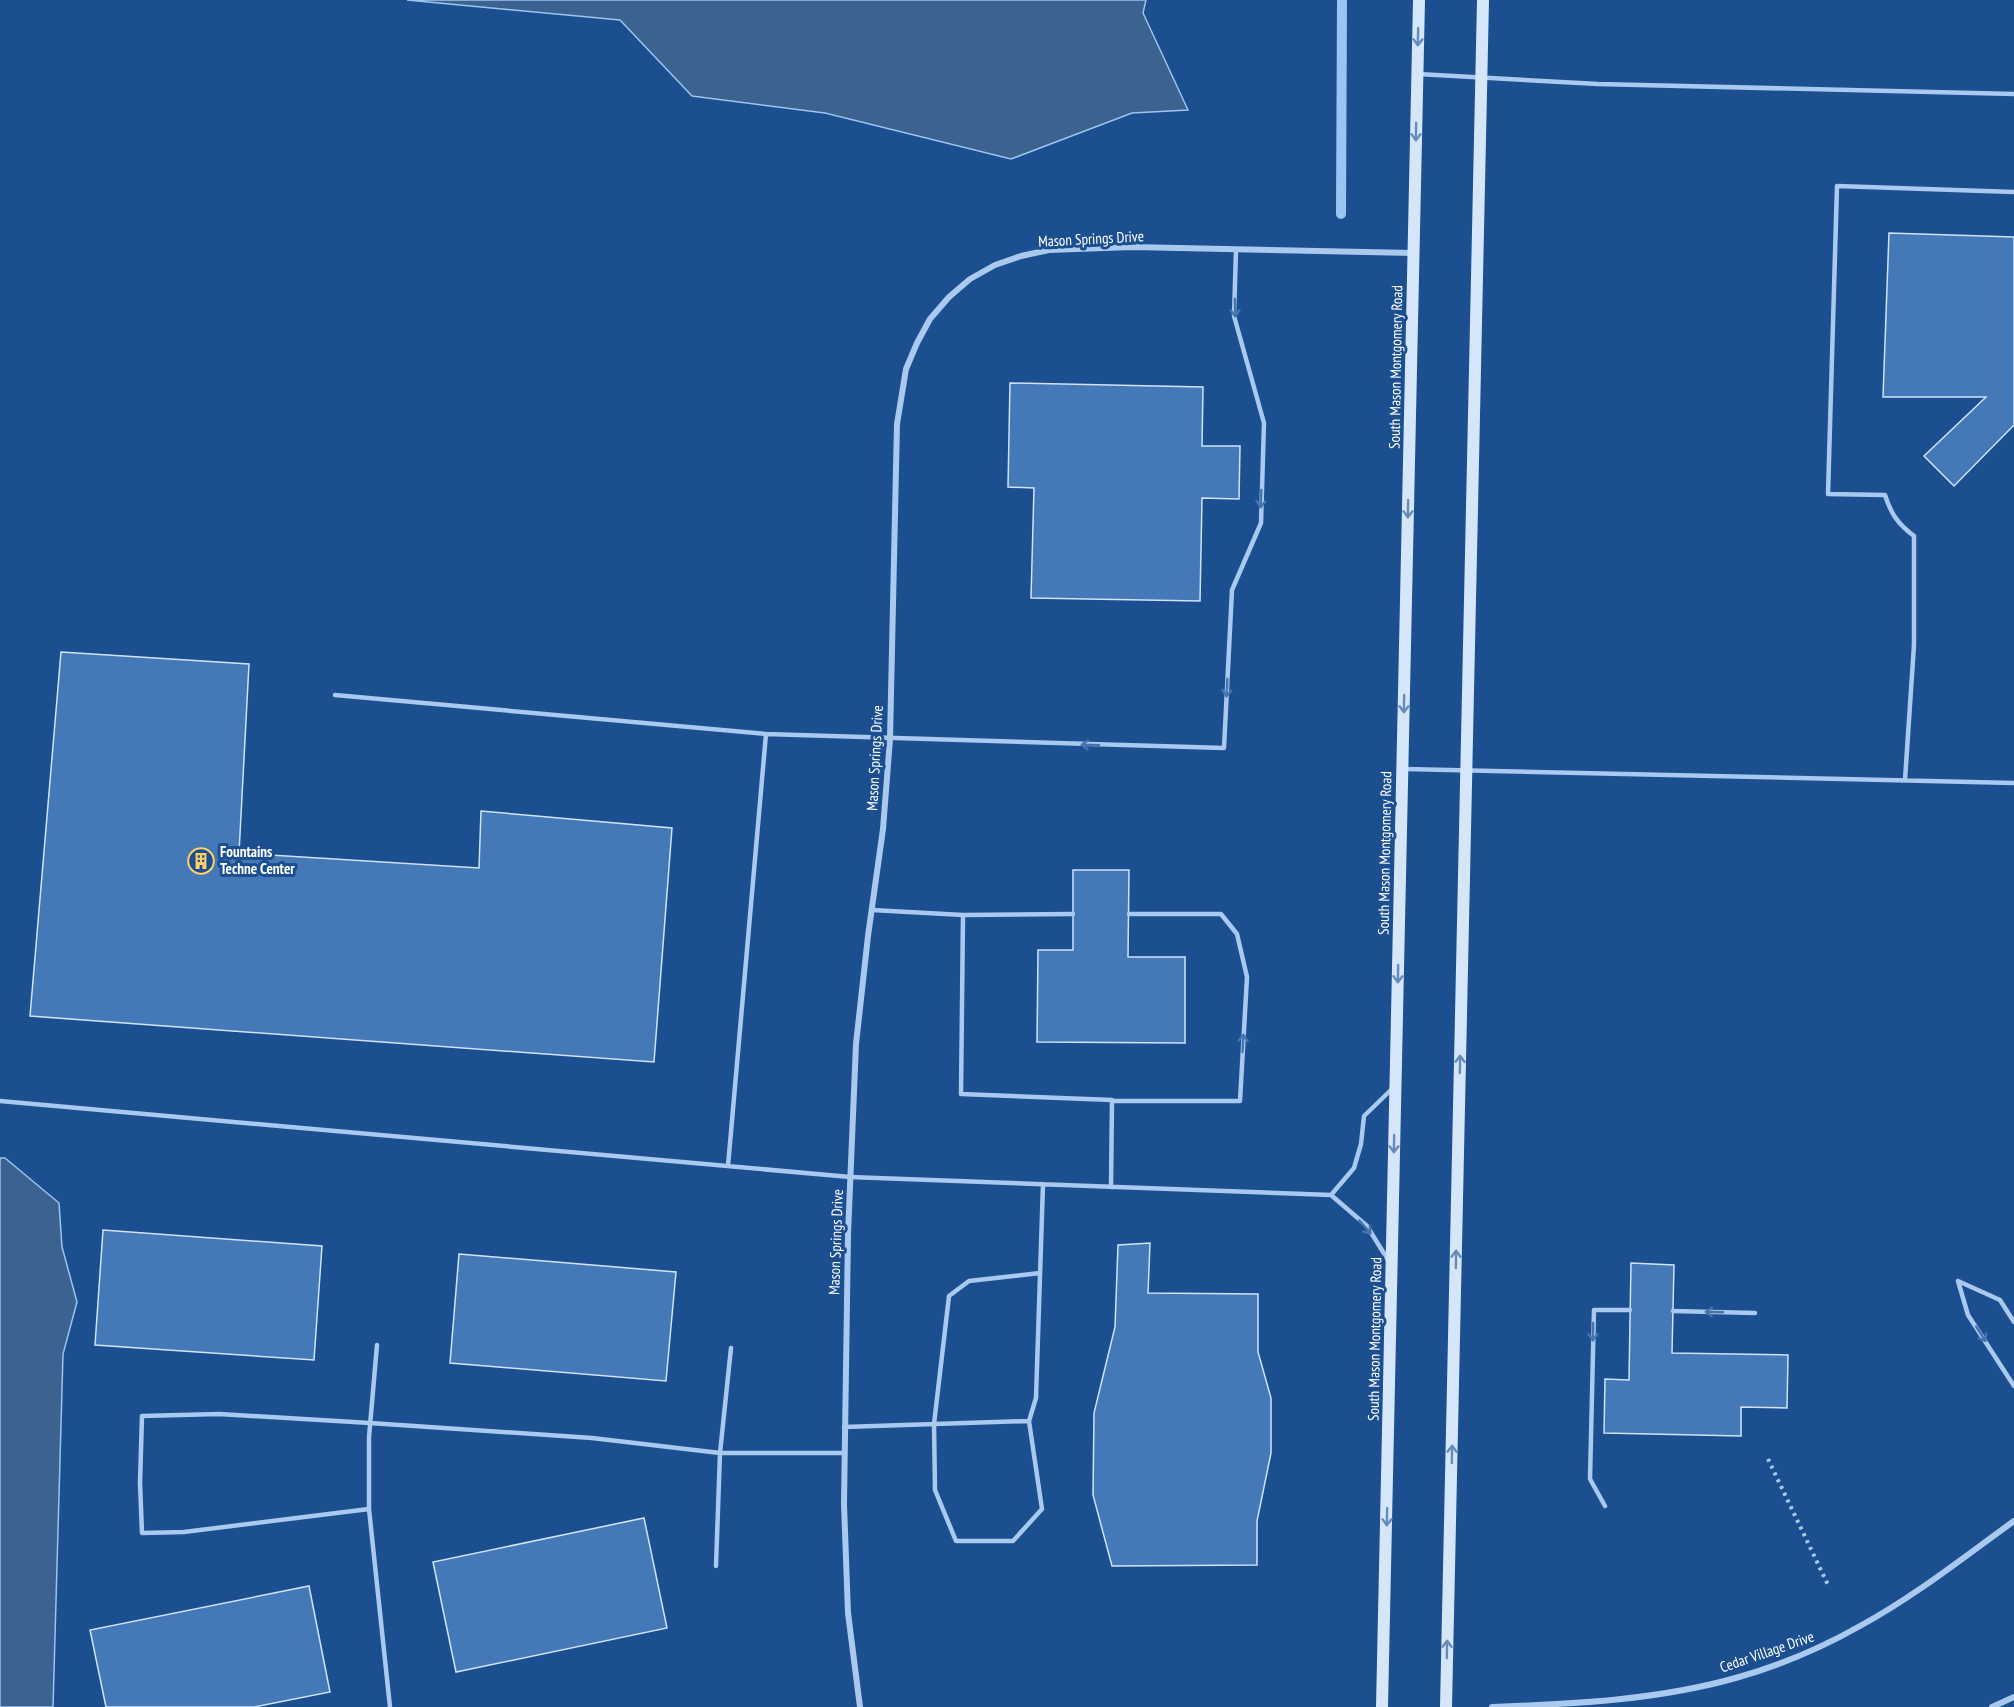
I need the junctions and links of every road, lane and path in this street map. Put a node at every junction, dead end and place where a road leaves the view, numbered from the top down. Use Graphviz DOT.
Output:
graph roads {
  1 [pos="1419,0"];
  2 [pos="1483,0"];
  3 [pos="1418,74"];
  4 [pos="1482,78"];
  5 [pos="2014,94"];
  6 [pos="2014,192"];
  7 [pos="1236,250"];
  8 [pos="1413,253"];
  9 [pos="334,695"];
  10 [pos="766,734"];
  11 [pos="890,739"];
  12 [pos="1402,769"];
  13 [pos="1467,770"];
  14 [pos="1905,780"];
  15 [pos="2014,783"];
  16 [pos="872,910"];
  17 [pos="1073,914"];
  18 [pos="1128,914"];
  19 [pos="963,915"];
  20 [pos="1396,1085"];
  21 [pos="0,1101"];
  22 [pos="1112,1101"];
  23 [pos="728,1166"];
  24 [pos="850,1177"];
  25 [pos="1043,1184"];
  26 [pos="1111,1187"];
  27 [pos="1331,1195"];
  28 [pos="1392,1265"];
  29 [pos="1040,1273"];
  30 [pos="1630,1310"];
  31 [pos="1673,1311"];
  32 [pos="1755,1313"];
  33 [pos="2014,1322"];
  34 [pos="377,1345"];
  35 [pos="731,1348"];
  36 [pos="2014,1386"];
  37 [pos="1029,1421"];
  38 [pos="370,1423"];
  39 [pos="934,1424"];
  40 [pos="844,1427"];
  41 [pos="720,1453"];
  42 [pos="844,1453"];
  43 [pos="1768,1459"];
  44 [pos="1605,1506"];
  45 [pos="369,1509"];
  46 [pos="2014,1521"];
  47 [pos="716,1566"];
  48 [pos="1829,1587"];
  49 [pos="2014,1697"];
  50 [pos="390,1707"];
  51 [pos="860,1707"];
  52 [pos="1382,1707"];
  53 [pos="1446,1707"];
  54 [pos="1492,1707"];
  55 [pos="1992,1707"];
  1 -- 3 [label="main road, South Mason Montgomery Road, one-way"];
  2 -- 4 [label="main road"];
  3 -- 4 [label="lane"];
  3 -- 8 [label="main road, South Mason Montgomery Road, one-way"];
  4 -- 5 [label="lane"];
  4 -- 13 [label="main road"];
  6 -- 14 [label="lane"];
  7 -- 8 [label="street, Mason Springs Drive"];
  7 -- 11 [label="street, Mason Springs Drive"];
  7 -- 11 [label="lane, one-way"];
  8 -- 12 [label="main road, South Mason Montgomery Road, one-way"];
  9 -- 10 [label="lane"];
  10 -- 11 [label="lane"];
  10 -- 23 [label="lane"];
  11 -- 16 [label="street, Mason Springs Drive"];
  12 -- 13 [label="lane"];
  12 -- 20 [label="main road, South Mason Montgomery Road, one-way"];
  13 -- 14 [label="lane"];
  53 -- 13 [label="main road, one-way"];
  14 -- 15 [label="lane"];
  16 -- 19 [label="lane"];
  16 -- 24 [label="street, Mason Springs Drive"];
  17 -- 19 [label="lane"];
  22 -- 18 [label="lane, one-way"];
  19 -- 22 [label="lane"];
  20 -- 27 [label="lane"];
  20 -- 28 [label="main road, South Mason Montgomery Road, one-way"];
  21 -- 23 [label="lane"];
  22 -- 26 [label="lane"];
  23 -- 24 [label="lane"];
  24 -- 25 [label="lane"];
  24 -- 40 [label="street, Mason Springs Drive"];
  25 -- 26 [label="lane"];
  25 -- 29 [label="lane"];
  26 -- 27 [label="lane"];
  27 -- 28 [label="lane, one-way"];
  28 -- 52 [label="main road, South Mason Montgomery Road, one-way"];
  29 -- 37 [label="lane"];
  29 -- 39 [label="lane"];
  30 -- 44 [label="lane, one-way"];
  32 -- 31 [label="lane, one-way"];
  33 -- 36 [label="lane, one-way"];
  34 -- 38 [label="lane"];
  35 -- 41 [label="lane"];
  37 -- 39 [label="lane"];
  37 -- 39 [label="lane"];
  38 -- 41 [label="lane"];
  38 -- 45 [label="lane"];
  38 -- 45 [label="lane"];
  39 -- 40 [label="lane"];
  40 -- 42 [label="street, Mason Springs Drive"];
  41 -- 42 [label="lane"];
  41 -- 47 [label="lane"];
  42 -- 51 [label="street, Mason Springs Drive"];
  43 -- 48 [label="path"];
  45 -- 50 [label="lane"];
  46 -- 54 [label="street, Cedar Village Drive"];
  49 -- 55 [label="street"];
}
